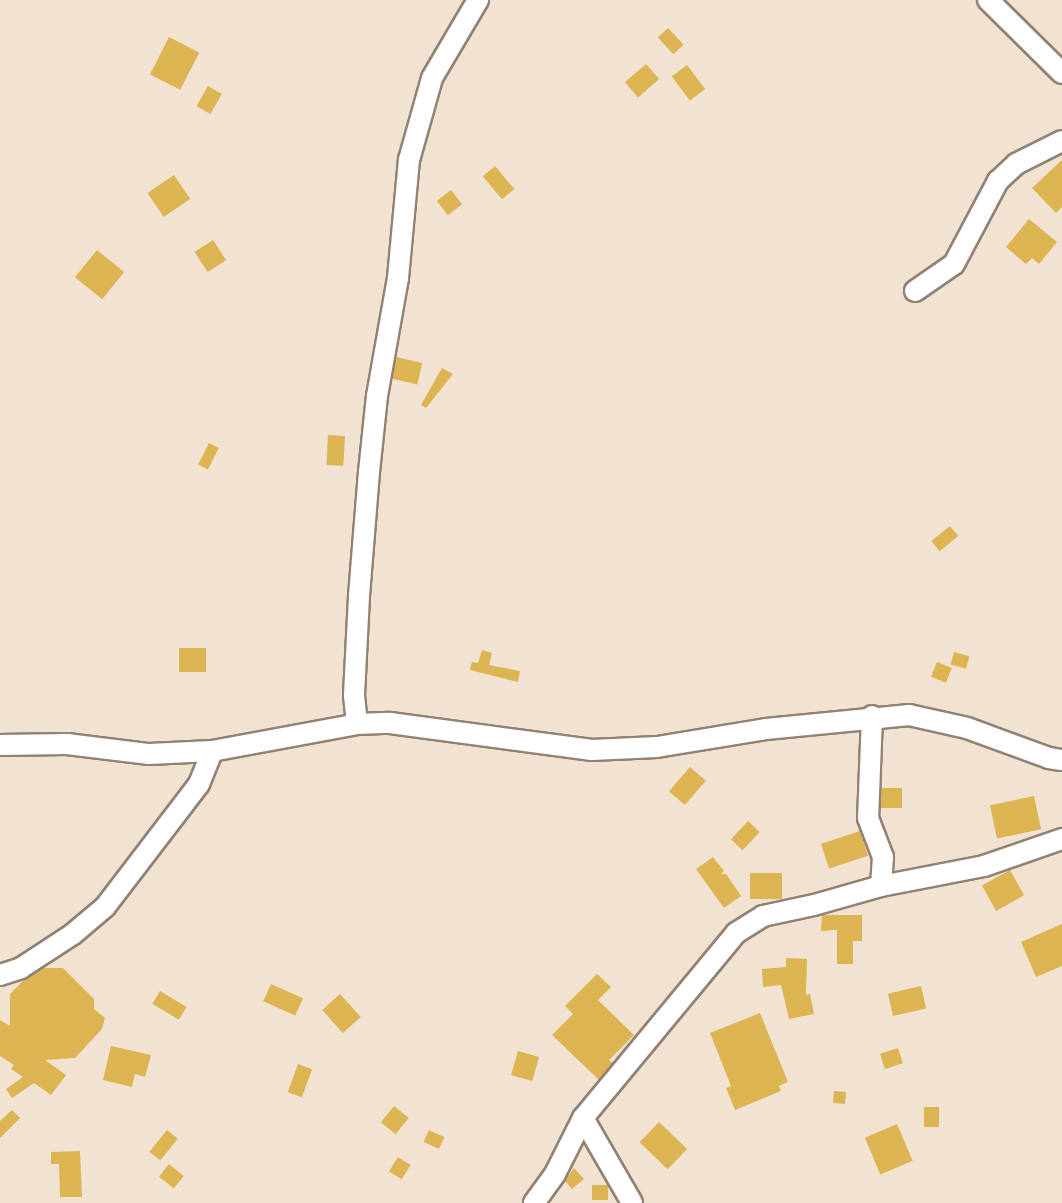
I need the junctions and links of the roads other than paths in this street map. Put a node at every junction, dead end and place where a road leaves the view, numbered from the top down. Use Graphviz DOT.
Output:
graph roads {
  1 [pos="478,0"];
  2 [pos="988,0"];
  3 [pos="1062,73"];
  4 [pos="1062,141"];
  5 [pos="915,291"];
  6 [pos="872,717"];
  7 [pos="357,724"];
  8 [pos="0,745"];
  9 [pos="212,751"];
  10 [pos="1062,760"];
  11 [pos="1062,839"];
  12 [pos="881,886"];
  13 [pos="0,975"];
  14 [pos="583,1118"];
  15 [pos="534,1203"];
  16 [pos="632,1203"];
  1 -- 7 [label="street"];
  2 -- 3 [label="street"];
  4 -- 5 [label="street"];
  6 -- 7 [label="street"];
  6 -- 10 [label="street"];
  6 -- 12 [label="street"];
  7 -- 9 [label="street"];
  8 -- 9 [label="street"];
  9 -- 13 [label="street"];
  11 -- 12 [label="street"];
  12 -- 14 [label="street"];
  14 -- 15 [label="street"];
  14 -- 16 [label="street"];
}
